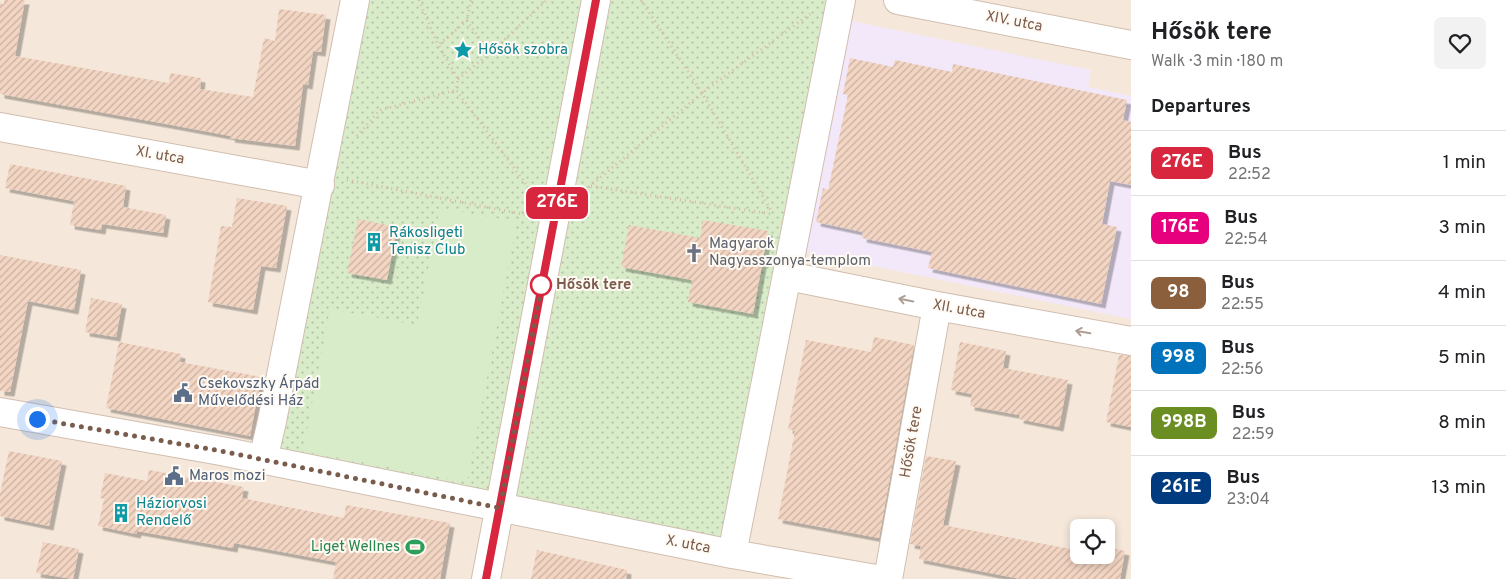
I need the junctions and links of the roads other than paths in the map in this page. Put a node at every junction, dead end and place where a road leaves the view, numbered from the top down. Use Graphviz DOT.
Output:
graph roads {
  1 [pos="355,0"];
  2 [pos="596,0"];
  3 [pos="841,0"];
  4 [pos="898,0"];
  5 [pos="1131,45"];
  6 [pos="0,127"];
  7 [pos="321,180"];
  8 [pos="788,276"];
  9 [pos="936,306"];
  10 [pos="1131,341"];
  11 [pos="0,412"];
  12 [pos="262,460"];
  13 [pos="500,508"];
  14 [pos="732,554"];
  15 [pos="486,579"];
  16 [pos="876,579"];
  17 [pos="888,579"];
  1 -- 7 [label="street"];
  2 -- 13 [label="street"];
  3 -- 8 [label="street"];
  4 -- 5 [label="street, XIV. utca"];
  6 -- 7 [label="street, XI. utca"];
  7 -- 12 [label="street"];
  9 -- 8 [label="street, XII. utca, one-way"];
  8 -- 14 [label="street"];
  10 -- 9 [label="street, XII. utca, one-way"];
  9 -- 17 [label="street, Hősök tere"];
  11 -- 12 [label="street, X. utca"];
  12 -- 13 [label="street, X. utca"];
  13 -- 14 [label="street, X. utca"];
  13 -- 15 [label="street"];
  14 -- 16 [label="street, X. utca"];
}
